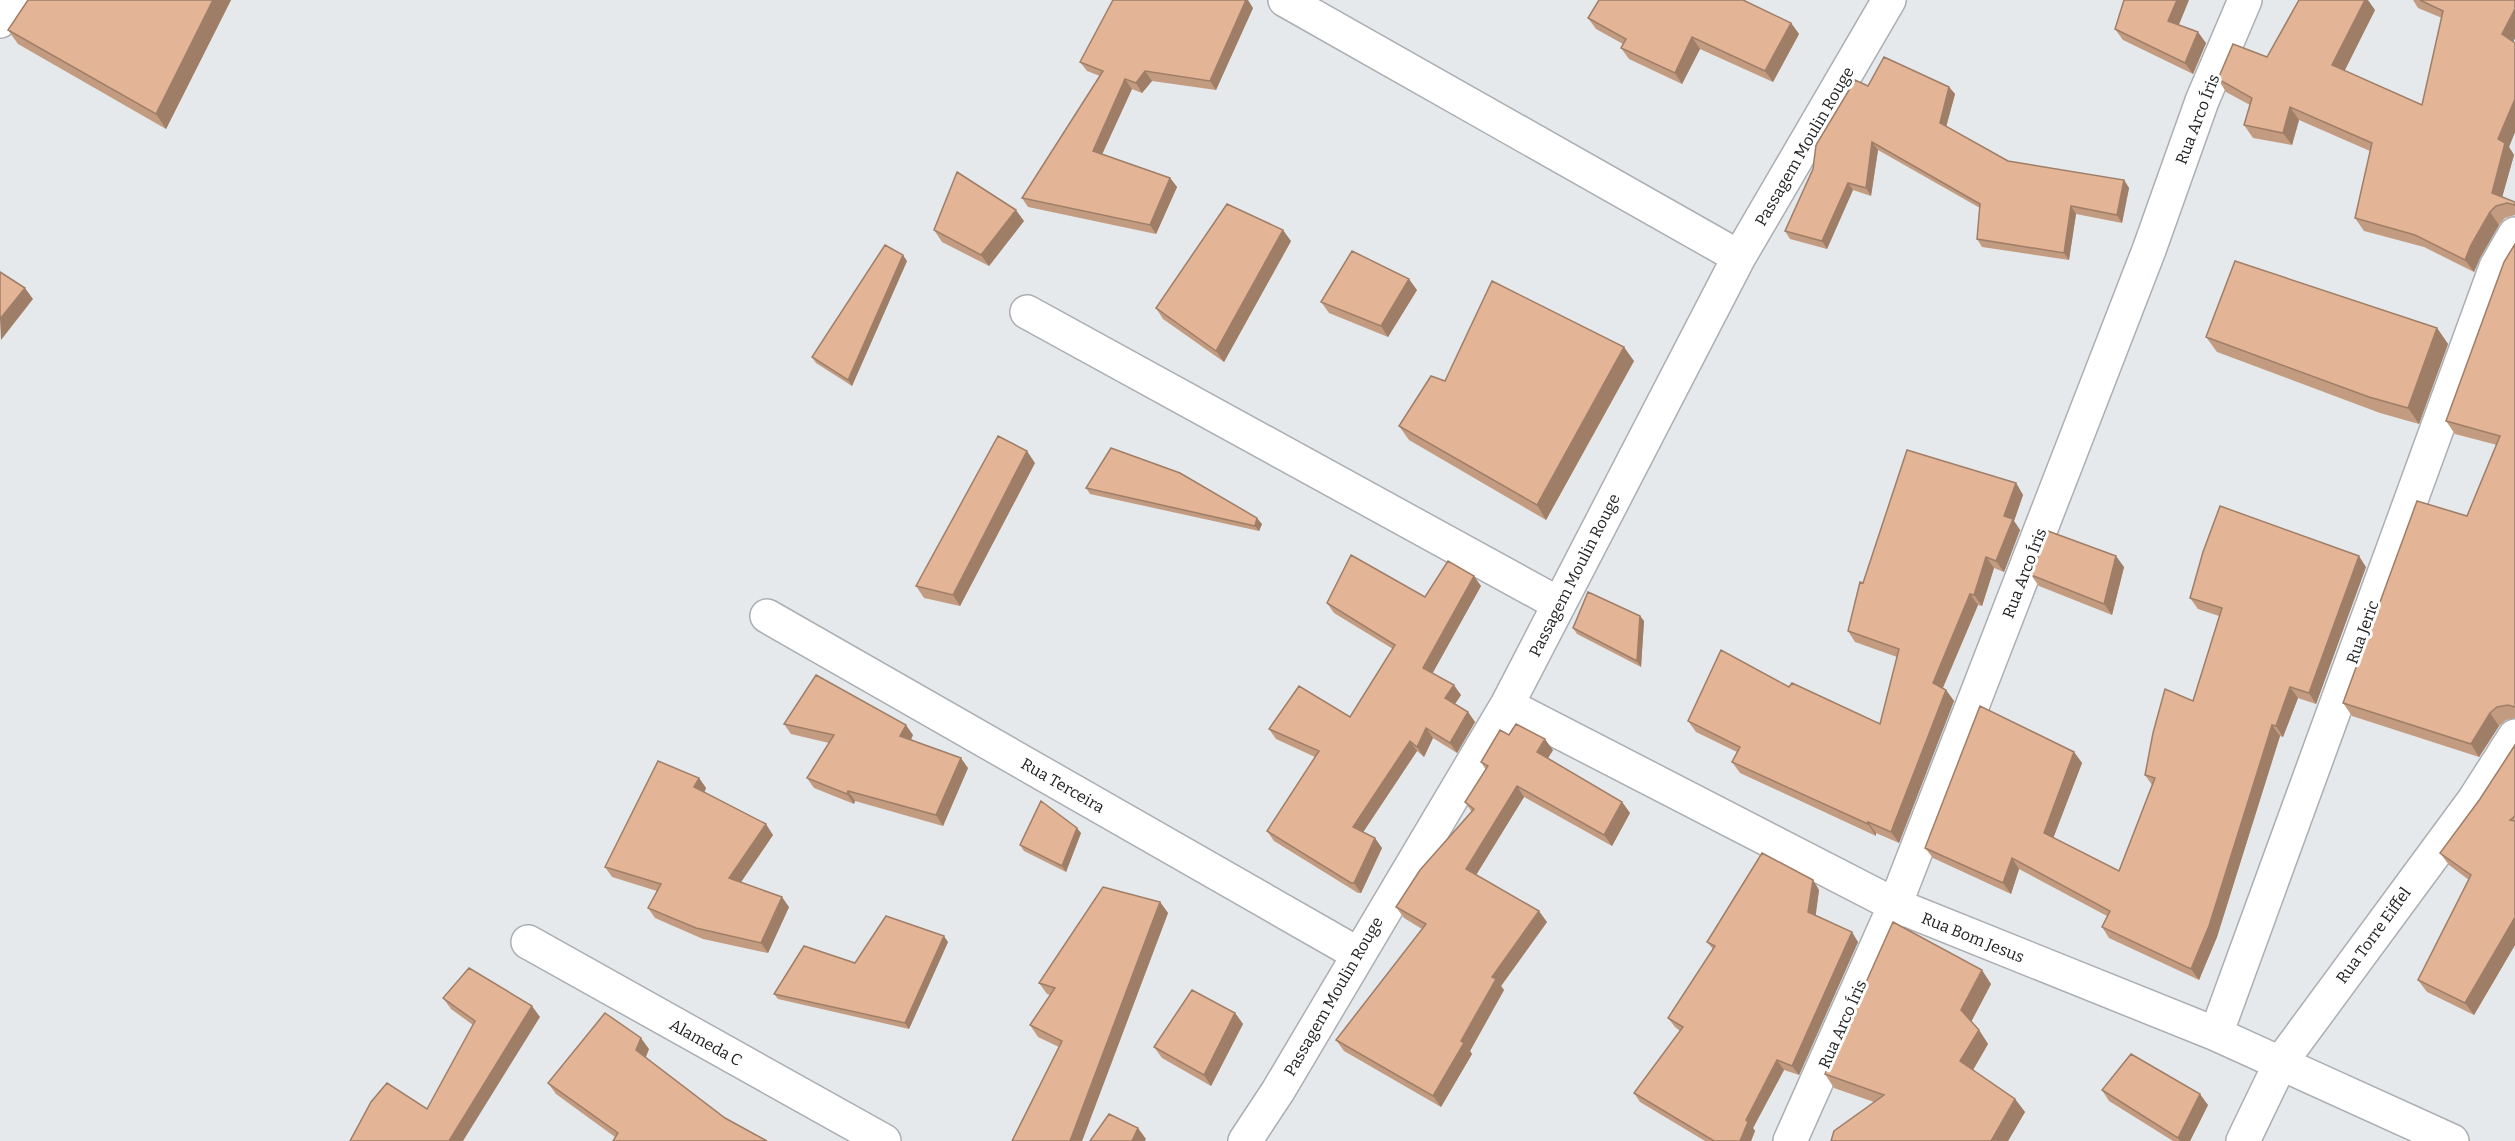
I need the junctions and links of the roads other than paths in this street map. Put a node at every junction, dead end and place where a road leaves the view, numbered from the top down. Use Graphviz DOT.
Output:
graph roads {
  1 [pos="12,0"];
  2 [pos="1286,0"];
  3 [pos="1889,0"];
  4 [pos="2245,0"];
  5 [pos="0,21"];
  6 [pos="2515,234"];
  7 [pos="1739,257"];
  8 [pos="1027,312"];
  9 [pos="1559,604"];
  10 [pos="767,616"];
  11 [pos="1507,705"];
  12 [pos="2515,736"];
  13 [pos="1895,905"];
  14 [pos="528,942"];
  15 [pos="1358,954"];
  16 [pos="2216,1034"];
  17 [pos="2281,1062"];
  18 [pos="884,1141"];
  19 [pos="1245,1141"];
  20 [pos="1790,1141"];
  21 [pos="2243,1141"];
  22 [pos="2452,1141"];
  1 -- 5 [label="street"];
  2 -- 7 [label="street"];
  3 -- 7 [label="street, Passagem Moulin Rouge"];
  4 -- 13 [label="street, Rua Arco Íris"];
  6 -- 16 [label="street, Rua Jeric"];
  7 -- 9 [label="street, Passagem Moulin Rouge"];
  8 -- 9 [label="street"];
  9 -- 11 [label="street, Passagem Moulin Rouge"];
  10 -- 15 [label="street, Rua Terceira"];
  11 -- 13 [label="street, Rua Bom Jesus"];
  11 -- 15 [label="street, Passagem Moulin Rouge"];
  12 -- 17 [label="street, Rua Torre Eiffel"];
  13 -- 16 [label="street, Rua Bom Jesus"];
  13 -- 20 [label="street, Rua Arco Íris"];
  14 -- 18 [label="street, Alameda C"];
  15 -- 19 [label="street, Passagem Moulin Rouge"];
  16 -- 17 [label="street, Rua Bom Jesus"];
  17 -- 21 [label="street, Rua Torre Eiffel"];
  17 -- 22 [label="street, Rua Bom Jesus"];
}
